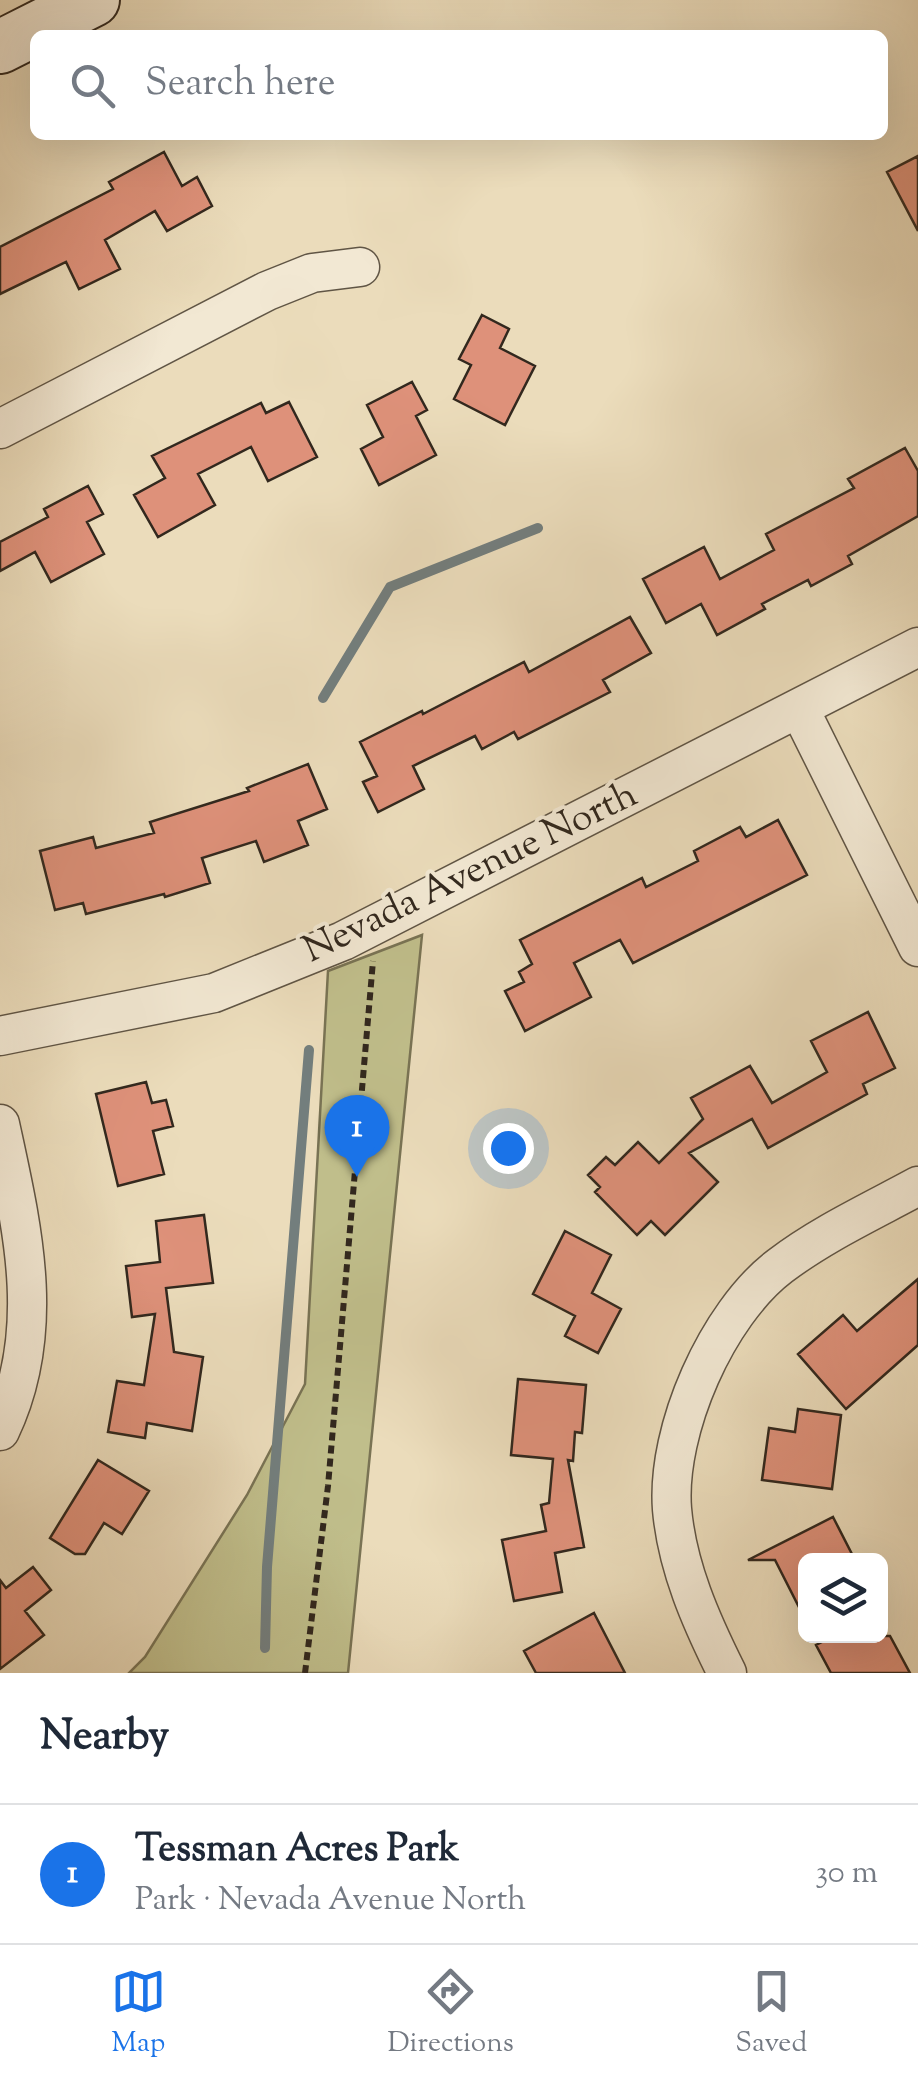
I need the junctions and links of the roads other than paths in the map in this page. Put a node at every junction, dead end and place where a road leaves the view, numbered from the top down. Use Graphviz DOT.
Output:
graph roads {
  1 [pos="93,0"];
  2 [pos="34,30"];
  3 [pos="30,32"];
  4 [pos="0,47"];
  5 [pos="360,268"];
  6 [pos="0,429"];
  7 [pos="918,647"];
  8 [pos="799,708"];
  9 [pos="918,947"];
  10 [pos="0,1036"];
  11 [pos="0,1124"];
  12 [pos="918,1186"];
  13 [pos="0,1430"];
  14 [pos="727,1673"];
  1 -- 2 [label="main road"];
  3 -- 4 [label="main road"];
  5 -- 6 [label="street"];
  7 -- 8 [label="street, Nevada Avenue North"];
  8 -- 9 [label="street"];
  8 -- 10 [label="street, Nevada Avenue North"];
  11 -- 13 [label="street"];
  12 -- 14 [label="street"];
}
